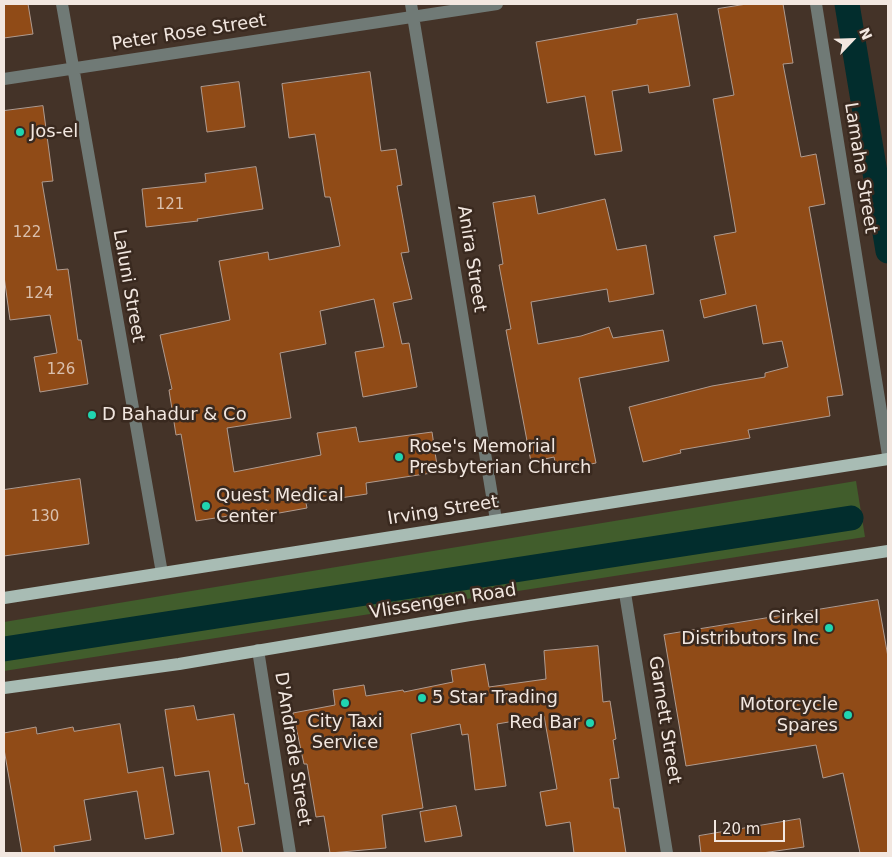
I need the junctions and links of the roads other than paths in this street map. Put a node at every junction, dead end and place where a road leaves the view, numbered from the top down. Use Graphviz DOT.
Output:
graph roads {
  1 [pos="62,4"];
  2 [pos="411,4"];
  3 [pos="497,4"];
  4 [pos="816,4"];
  5 [pos="413,17"];
  6 [pos="72,69"];
  7 [pos="4,79"];
  8 [pos="888,457"];
  9 [pos="496,520"];
  10 [pos="888,551"];
  11 [pos="162,573"];
  12 [pos="626,593"];
  13 [pos="4,598"];
  14 [pos="258,650"];
  15 [pos="4,688"];
  16 [pos="290,853"];
  17 [pos="667,853"];
  1 -- 6 [label="street, Laluni Street"];
  2 -- 5 [label="street, Anira Street"];
  3 -- 5 [label="street, Peter Rose Street"];
  4 -- 8 [label="street, Lamaha Street"];
  5 -- 6 [label="street, Peter Rose Street"];
  5 -- 9 [label="street, Anira Street"];
  6 -- 7 [label="street, Peter Rose Street"];
  6 -- 11 [label="street, Laluni Street"];
  8 -- 9 [label="main road, Irving Street"];
  9 -- 11 [label="main road, Irving Street"];
  10 -- 12 [label="main road, Vlissengen Road"];
  11 -- 13 [label="main road, Irving Street"];
  12 -- 14 [label="main road, Vlissengen Road"];
  12 -- 17 [label="street, Garnett Street"];
  14 -- 15 [label="main road, Vlissengen Road"];
  14 -- 16 [label="street, D'Andrade Street"];
}
